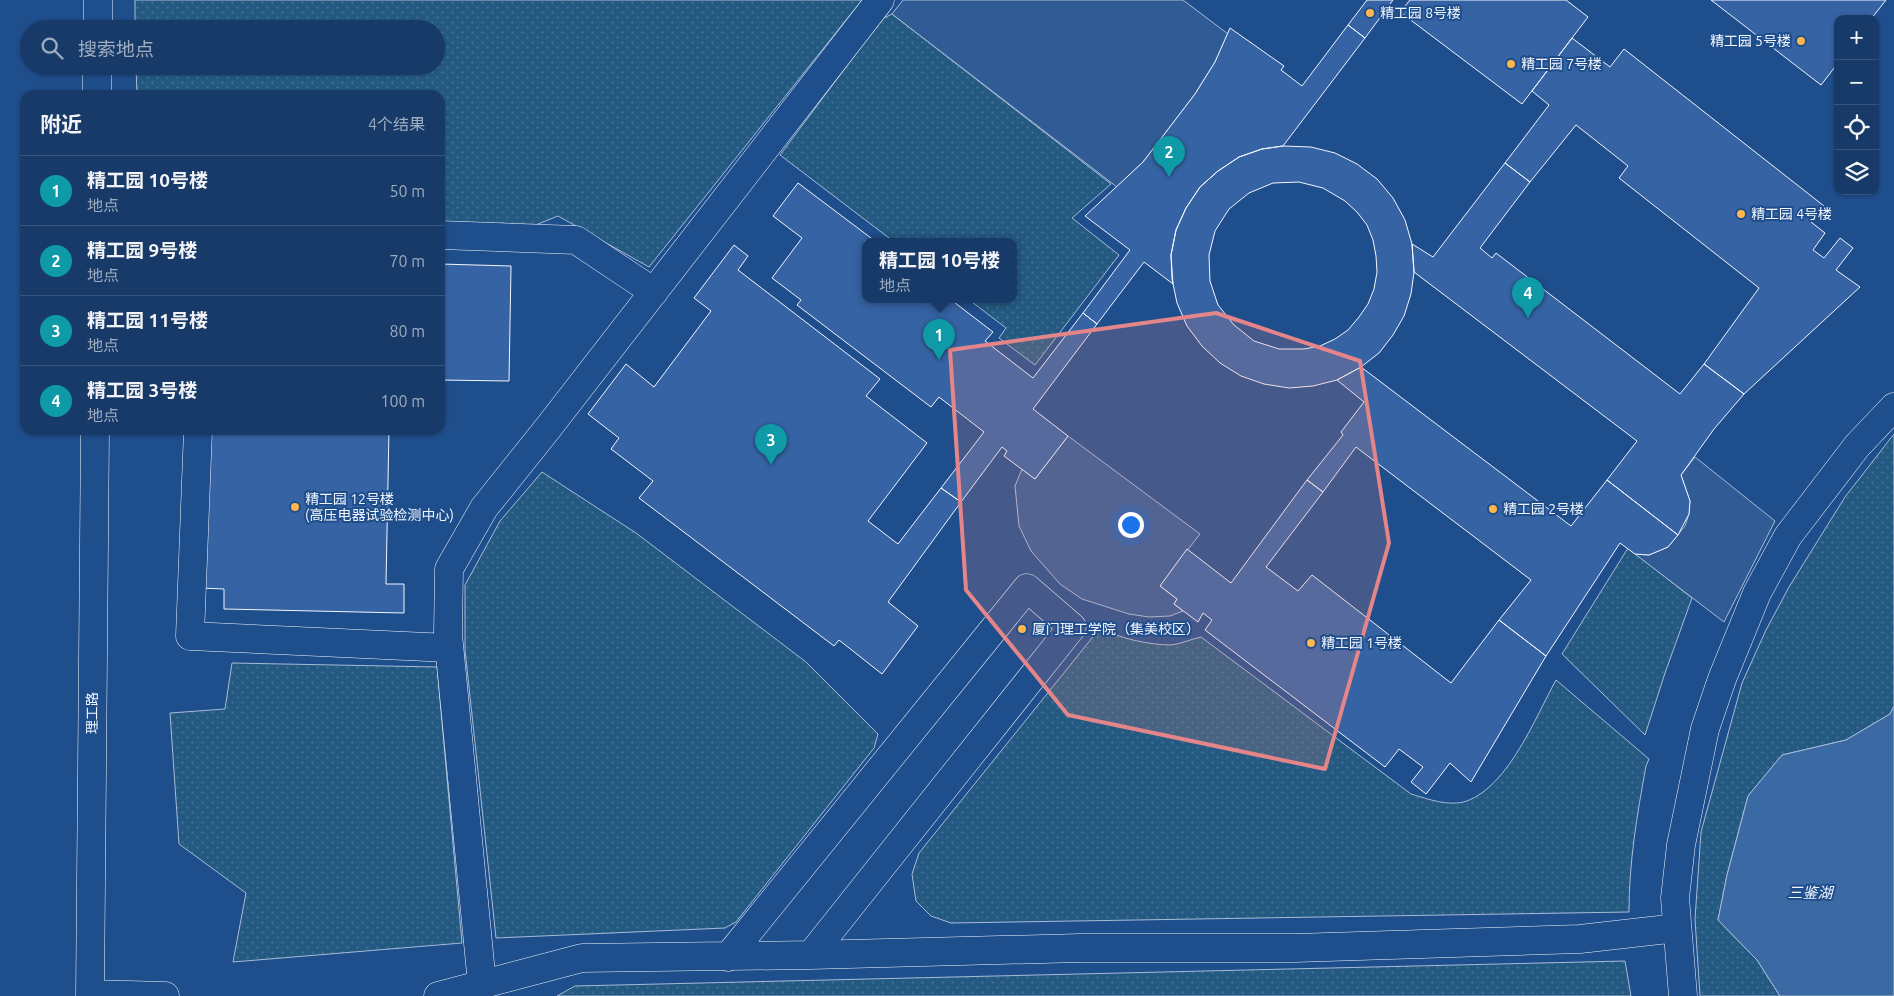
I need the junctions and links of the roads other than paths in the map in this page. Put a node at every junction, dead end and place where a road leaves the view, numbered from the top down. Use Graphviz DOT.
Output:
graph roads {
  1 [pos="98,0"];
  2 [pos="880,0"];
  3 [pos="98,20"];
  4 [pos="97,75"];
  5 [pos="97,90"];
  6 [pos="445,235"];
  7 [pos="654,292"];
  8 [pos="1894,407"];
  9 [pos="95,435"];
  10 [pos="198,435"];
  11 [pos="449,648"];
  12 [pos="1677,928"];
  13 [pos="811,955"];
  14 [pos="728,956"];
  15 [pos="482,984"];
  16 [pos="90,995"];
  17 [pos="165,996"];
  18 [pos="438,996"];
  19 [pos="1683,996"];
  1 -- 3 [label="street"];
  2 -- 7 [label="street"];
  4 -- 5 [label="street"];
  6 -- 7 [label="street"];
  7 -- 11 [label="street"];
  8 -- 12 [label="street"];
  9 -- 16 [label="street, 理工路"];
  10 -- 11 [label="street"];
  11 -- 15 [label="street"];
  12 -- 13 [label="street"];
  12 -- 19 [label="street"];
  13 -- 14 [label="street"];
  13 -- 14 [label="street"];
  14 -- 15 [label="street"];
  15 -- 18 [label="street"];
  16 -- 17 [label="street"];
}
